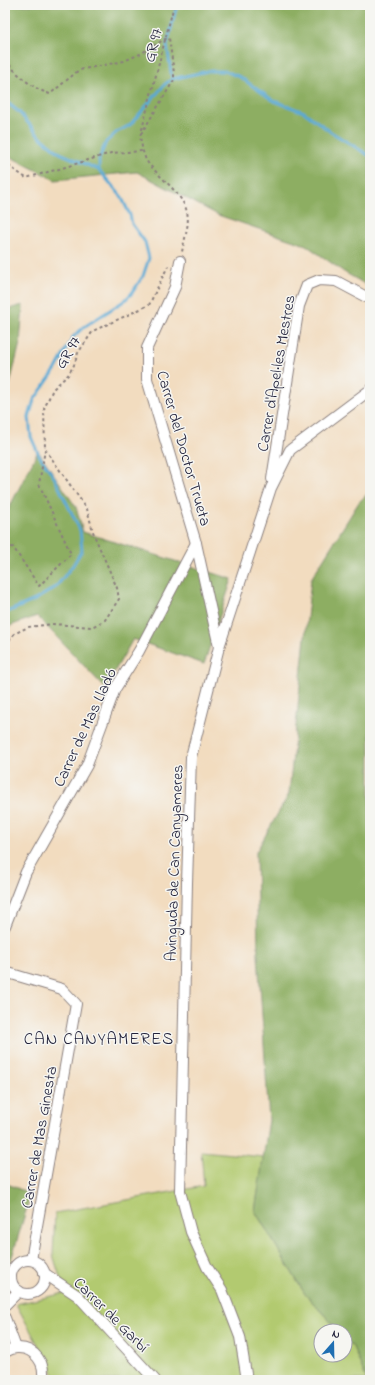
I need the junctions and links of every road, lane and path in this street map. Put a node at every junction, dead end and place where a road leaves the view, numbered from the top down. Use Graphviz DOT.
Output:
graph roads {
  1 [pos="174,5"];
  2 [pos="165,39"];
  3 [pos="5,60"];
  4 [pos="140,136"];
  5 [pos="142,151"];
  6 [pos="5,161"];
  7 [pos="180,261"];
  8 [pos="370,299"];
  9 [pos="370,390"];
  10 [pos="45,449"];
  11 [pos="271,488"];
  12 [pos="196,543"];
  13 [pos="5,548"];
  14 [pos="5,645"];
  15 [pos="219,647"];
  16 [pos="5,748"];
  17 [pos="5,753"];
  18 [pos="5,926"];
  19 [pos="5,972"];
  20 [pos="31,1260"];
  21 [pos="44,1273"];
  22 [pos="8,1275"];
  23 [pos="19,1291"];
  24 [pos="5,1305"];
  25 [pos="5,1318"];
  26 [pos="16,1348"];
  27 [pos="5,1352"];
  28 [pos="42,1380"];
  29 [pos="154,1380"];
  30 [pos="247,1380"];
  1 -- 2 [label="path, GR 97"];
  2 -- 3 [label="path"];
  2 -- 4 [label="path, GR 97"];
  2 -- 4 [label="path"];
  4 -- 5 [label="path, GR 97"];
  5 -- 6 [label="path"];
  5 -- 7 [label="path, GR 97"];
  7 -- 10 [label="path, GR 97"];
  7 -- 12 [label="street, Carrer del Doctor Trueta"];
  8 -- 11 [label="street, Carrer d'Apel·les Mestres"];
  9 -- 11 [label="street, Avinguda de Can Canyameres"];
  10 -- 13 [label="path"];
  10 -- 14 [label="path"];
  11 -- 15 [label="street, Avinguda de Can Canyameres"];
  12 -- 15 [label="street, Carrer del Doctor Trueta"];
  12 -- 18 [label="street, Carrer de Mas Lladó"];
  15 -- 30 [label="street, Avinguda de Can Canyameres"];
  16 -- 17 [label="path"];
  19 -- 20 [label="street, Carrer de Mas Ginesta"];
  20 -- 21 [label="street"];
  20 -- 22 [label="street"];
  21 -- 23 [label="street"];
  21 -- 29 [label="street, Carrer de Garbí"];
  22 -- 23 [label="street"];
  23 -- 24 [label="street"];
  25 -- 26 [label="street"];
  26 -- 27 [label="street"];
  26 -- 28 [label="street"];
}
